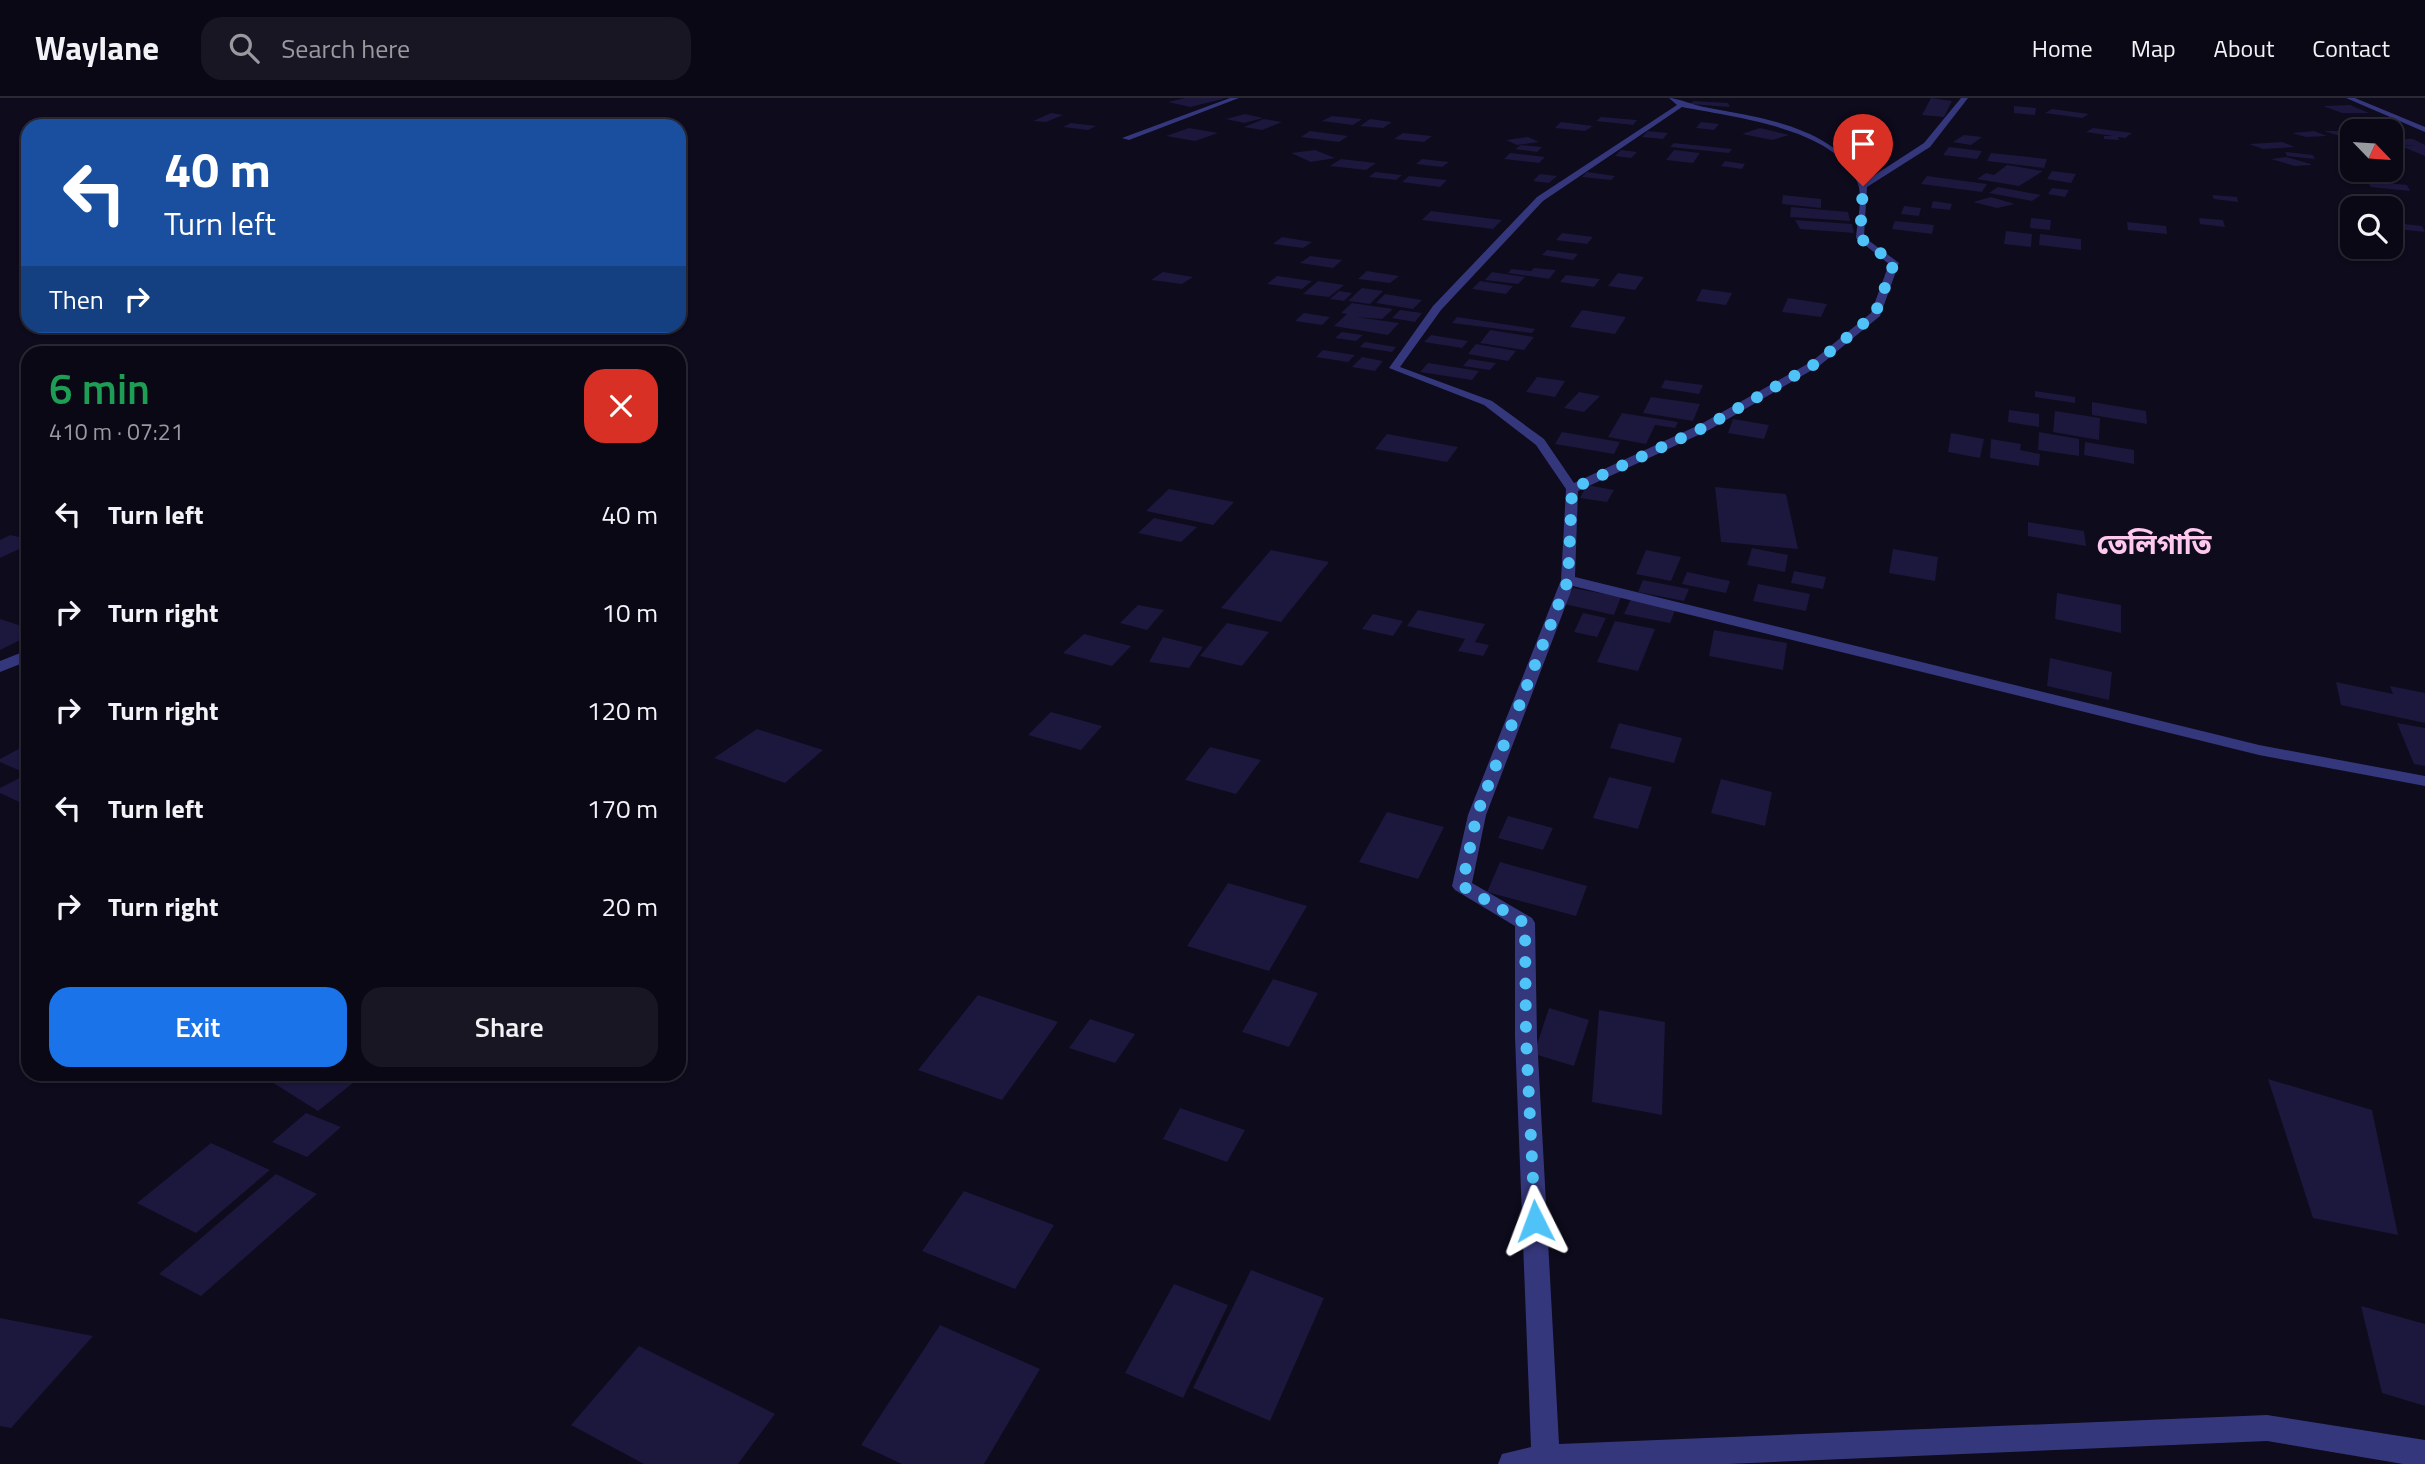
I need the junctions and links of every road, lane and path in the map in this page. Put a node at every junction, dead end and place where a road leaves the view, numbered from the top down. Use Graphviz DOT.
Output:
graph roads {
  1 [pos="1236,98"];
  2 [pos="1965,98"];
  3 [pos="2349,98"];
  4 [pos="1676,101"];
  5 [pos="2425,130"];
  6 [pos="1126,138"];
  7 [pos="1863,186"];
  8 [pos="1572,489"];
  9 [pos="1568,580"];
  10 [pos="21,658"];
  11 [pos="0,667"];
  12 [pos="2425,781"];
  13 [pos="2425,1454"];
  14 [pos="1546,1458"];
  15 [pos="1512,1464"];
  1 -- 6 [label="street"];
  2 -- 7 [label="street"];
  3 -- 5 [label="street"];
  4 -- 7 [label="street"];
  4 -- 8 [label="street"];
  7 -- 8 [label="street"];
  8 -- 9 [label="street"];
  9 -- 12 [label="street"];
  9 -- 14 [label="street"];
  10 -- 11 [label="street"];
  13 -- 14 [label="street"];
  14 -- 15 [label="street"];
}
